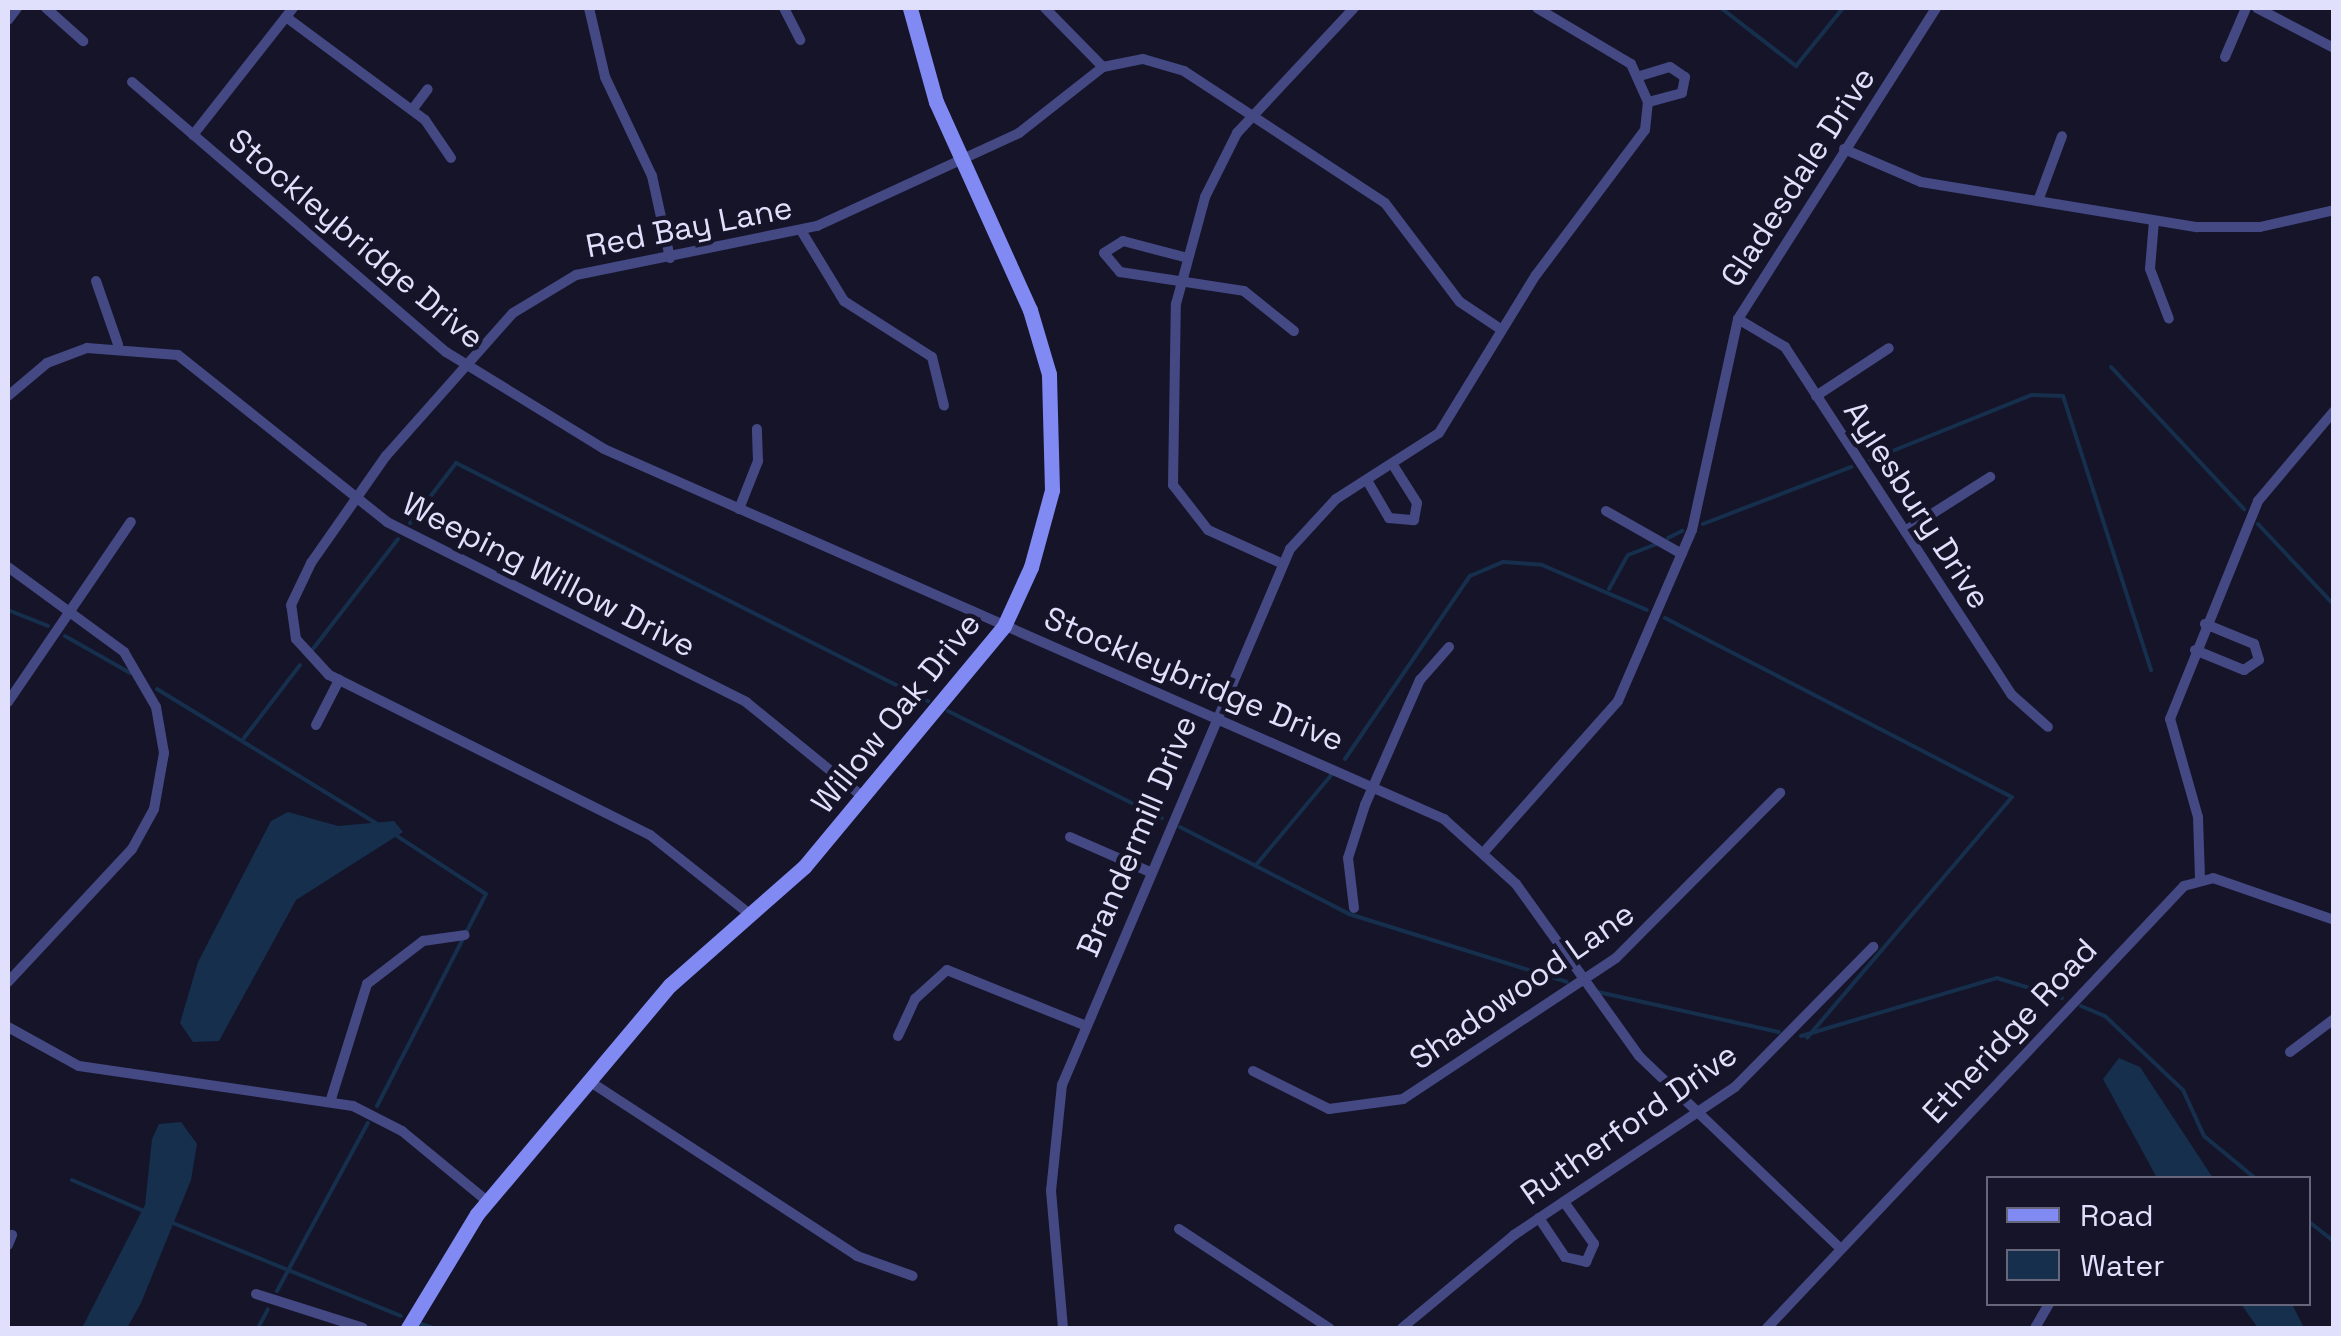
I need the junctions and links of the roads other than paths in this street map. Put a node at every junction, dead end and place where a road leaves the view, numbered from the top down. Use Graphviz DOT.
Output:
graph roads {
  1 [pos="16,8"];
  2 [pos="46,8"];
  3 [pos="589,8"];
  4 [pos="784,8"];
  5 [pos="910,8"];
  6 [pos="1045,8"];
  7 [pos="1354,8"];
  8 [pos="1536,8"];
  9 [pos="1936,8"];
  10 [pos="2246,8"];
  11 [pos="2257,8"];
  12 [pos="290,12"];
  13 [pos="8,20"];
  14 [pos="800,40"];
  15 [pos="84,41"];
  16 [pos="2334,48"];
  17 [pos="2224,57"];
  18 [pos="1104,66"];
  19 [pos="1640,76"];
  20 [pos="132,82"];
  21 [pos="428,90"];
  22 [pos="1647,96"];
  23 [pos="412,110"];
  24 [pos="1252,114"];
  25 [pos="193,135"];
  26 [pos="2062,136"];
  27 [pos="1844,149"];
  28 [pos="451,158"];
  29 [pos="961,160"];
  30 [pos="2038,202"];
  31 [pos="2334,210"];
  32 [pos="2154,221"];
  33 [pos="802,232"];
  34 [pos="1184,257"];
  35 [pos="670,258"];
  36 [pos="96,280"];
  37 [pos="1179,284"];
  38 [pos="1738,319"];
  39 [pos="2169,319"];
  40 [pos="1502,330"];
  41 [pos="1294,332"];
  42 [pos="118,344"];
  43 [pos="1888,348"];
  44 [pos="468,367"];
  45 [pos="8,396"];
  46 [pos="1816,396"];
  47 [pos="944,406"];
  48 [pos="2334,411"];
  49 [pos="756,430"];
  50 [pos="1395,468"];
  51 [pos="1990,477"];
  52 [pos="1368,482"];
  53 [pos="356,498"];
  54 [pos="739,509"];
  55 [pos="1606,512"];
  56 [pos="132,522"];
  57 [pos="1905,532"];
  58 [pos="1682,554"];
  59 [pos="1283,564"];
  60 [pos="8,567"];
  61 [pos="70,610"];
  62 [pos="2204,624"];
  63 [pos="1004,626"];
  64 [pos="1448,647"];
  65 [pos="2195,650"];
  66 [pos="339,680"];
  67 [pos="8,702"];
  68 [pos="1216,714"];
  69 [pos="316,725"];
  70 [pos="2048,727"];
  71 [pos="1376,783"];
  72 [pos="1780,793"];
  73 [pos="862,797"];
  74 [pos="1070,838"];
  75 [pos="1484,852"];
  76 [pos="1150,872"];
  77 [pos="2200,878"];
  78 [pos="1354,908"];
  79 [pos="752,916"];
  80 [pos="2334,920"];
  81 [pos="464,935"];
  82 [pos="1873,947"];
  83 [pos="8,982"];
  84 [pos="1583,982"];
  85 [pos="2334,1018"];
  86 [pos="1084,1025"];
  87 [pos="8,1026"];
  88 [pos="898,1036"];
  89 [pos="2290,1052"];
  90 [pos="1252,1071"];
  91 [pos="588,1082"];
  92 [pos="331,1099"];
  93 [pos="1698,1115"];
  94 [pos="487,1202"];
  95 [pos="1564,1202"];
  96 [pos="1539,1218"];
  97 [pos="1178,1230"];
  98 [pos="1841,1248"];
  99 [pos="913,1276"];
  100 [pos="256,1294"];
  101 [pos="2048,1306"];
  102 [pos="364,1328"];
  103 [pos="408,1328"];
  104 [pos="1063,1328"];
  105 [pos="1329,1328"];
  106 [pos="1402,1328"];
  107 [pos="1767,1328"];
  108 [pos="2035,1328"];
  1 -- 13 [label="street"];
  2 -- 15 [label="street"];
  3 -- 35 [label="street"];
  4 -- 14 [label="street"];
  5 -- 29 [label="street, Willow Oak Drive"];
  6 -- 18 [label="street"];
  7 -- 24 [label="street"];
  8 -- 19 [label="street"];
  9 -- 27 [label="street, Gladesdale Drive"];
  10 -- 17 [label="street"];
  11 -- 16 [label="street"];
  12 -- 23 [label="street"];
  12 -- 25 [label="street"];
  18 -- 24 [label="street"];
  18 -- 29 [label="street, Red Bay Lane"];
  19 -- 22 [label="street"];
  19 -- 22 [label="street"];
  20 -- 25 [label="street, Stockleybridge Drive"];
  21 -- 23 [label="street"];
  22 -- 40 [label="street, Brandermill Drive"];
  23 -- 28 [label="street"];
  24 -- 34 [label="street"];
  24 -- 40 [label="street"];
  25 -- 44 [label="street, Stockleybridge Drive"];
  26 -- 30 [label="street"];
  27 -- 30 [label="street"];
  27 -- 38 [label="street, Gladesdale Drive"];
  29 -- 33 [label="street, Red Bay Lane"];
  29 -- 63 [label="street, Willow Oak Drive"];
  30 -- 32 [label="street"];
  31 -- 32 [label="street"];
  32 -- 39 [label="street"];
  33 -- 35 [label="street, Red Bay Lane"];
  33 -- 47 [label="street"];
  34 -- 37 [label="street"];
  34 -- 37 [label="street"];
  35 -- 44 [label="street, Red Bay Lane"];
  36 -- 42 [label="street"];
  37 -- 41 [label="street"];
  37 -- 59 [label="street"];
  38 -- 46 [label="street, Aylesbury Drive"];
  38 -- 58 [label="street, Gladesdale Drive"];
  40 -- 50 [label="street, Brandermill Drive"];
  42 -- 45 [label="street, Weeping Willow Drive"];
  42 -- 53 [label="street, Weeping Willow Drive"];
  43 -- 46 [label="street"];
  44 -- 53 [label="street, Red Bay Lane"];
  44 -- 54 [label="street, Stockleybridge Drive"];
  46 -- 57 [label="street, Aylesbury Drive"];
  48 -- 62 [label="street"];
  49 -- 54 [label="street"];
  50 -- 52 [label="street, Brandermill Drive"];
  50 -- 52 [label="street"];
  51 -- 57 [label="street"];
  52 -- 59 [label="street, Brandermill Drive"];
  53 -- 66 [label="street, Red Bay Lane"];
  53 -- 73 [label="street, Weeping Willow Drive"];
  54 -- 63 [label="street, Stockleybridge Drive"];
  55 -- 58 [label="street"];
  56 -- 61 [label="street"];
  57 -- 70 [label="street, Aylesbury Drive"];
  58 -- 75 [label="street, Gladesdale Drive"];
  59 -- 68 [label="street, Brandermill Drive"];
  60 -- 61 [label="street"];
  61 -- 67 [label="street"];
  61 -- 83 [label="street"];
  62 -- 65 [label="street"];
  62 -- 65 [label="street"];
  63 -- 68 [label="street, Stockleybridge Drive"];
  63 -- 73 [label="street, Willow Oak Drive"];
  64 -- 71 [label="street"];
  65 -- 77 [label="street"];
  66 -- 69 [label="street"];
  66 -- 79 [label="street, Red Bay Lane"];
  68 -- 71 [label="street, Stockleybridge Drive"];
  68 -- 76 [label="street, Brandermill Drive"];
  71 -- 75 [label="street, Stockleybridge Drive"];
  71 -- 78 [label="street"];
  72 -- 84 [label="street, Shadowood Lane"];
  73 -- 79 [label="street, Willow Oak Drive"];
  74 -- 76 [label="street"];
  75 -- 84 [label="street, Stockleybridge Drive"];
  76 -- 86 [label="street, Brandermill Drive"];
  77 -- 80 [label="street"];
  77 -- 98 [label="street, Etheridge Road"];
  79 -- 91 [label="street, Willow Oak Drive"];
  81 -- 92 [label="street"];
  82 -- 93 [label="street, Rutherford Drive"];
  84 -- 90 [label="street, Shadowood Lane"];
  84 -- 93 [label="street, Stockleybridge Drive"];
  85 -- 89 [label="street"];
  86 -- 88 [label="street"];
  86 -- 104 [label="street, Brandermill Drive"];
  87 -- 92 [label="street"];
  91 -- 94 [label="street, Willow Oak Drive"];
  91 -- 99 [label="street"];
  92 -- 94 [label="street"];
  93 -- 95 [label="street, Rutherford Drive"];
  93 -- 98 [label="street, Stockleybridge Drive"];
  94 -- 103 [label="street, Willow Oak Drive"];
  95 -- 96 [label="street, Rutherford Drive"];
  95 -- 96 [label="street"];
  96 -- 106 [label="street, Rutherford Drive"];
  97 -- 105 [label="street"];
  98 -- 107 [label="street, Etheridge Road"];
  100 -- 102 [label="street"];
  101 -- 108 [label="street"];
}
